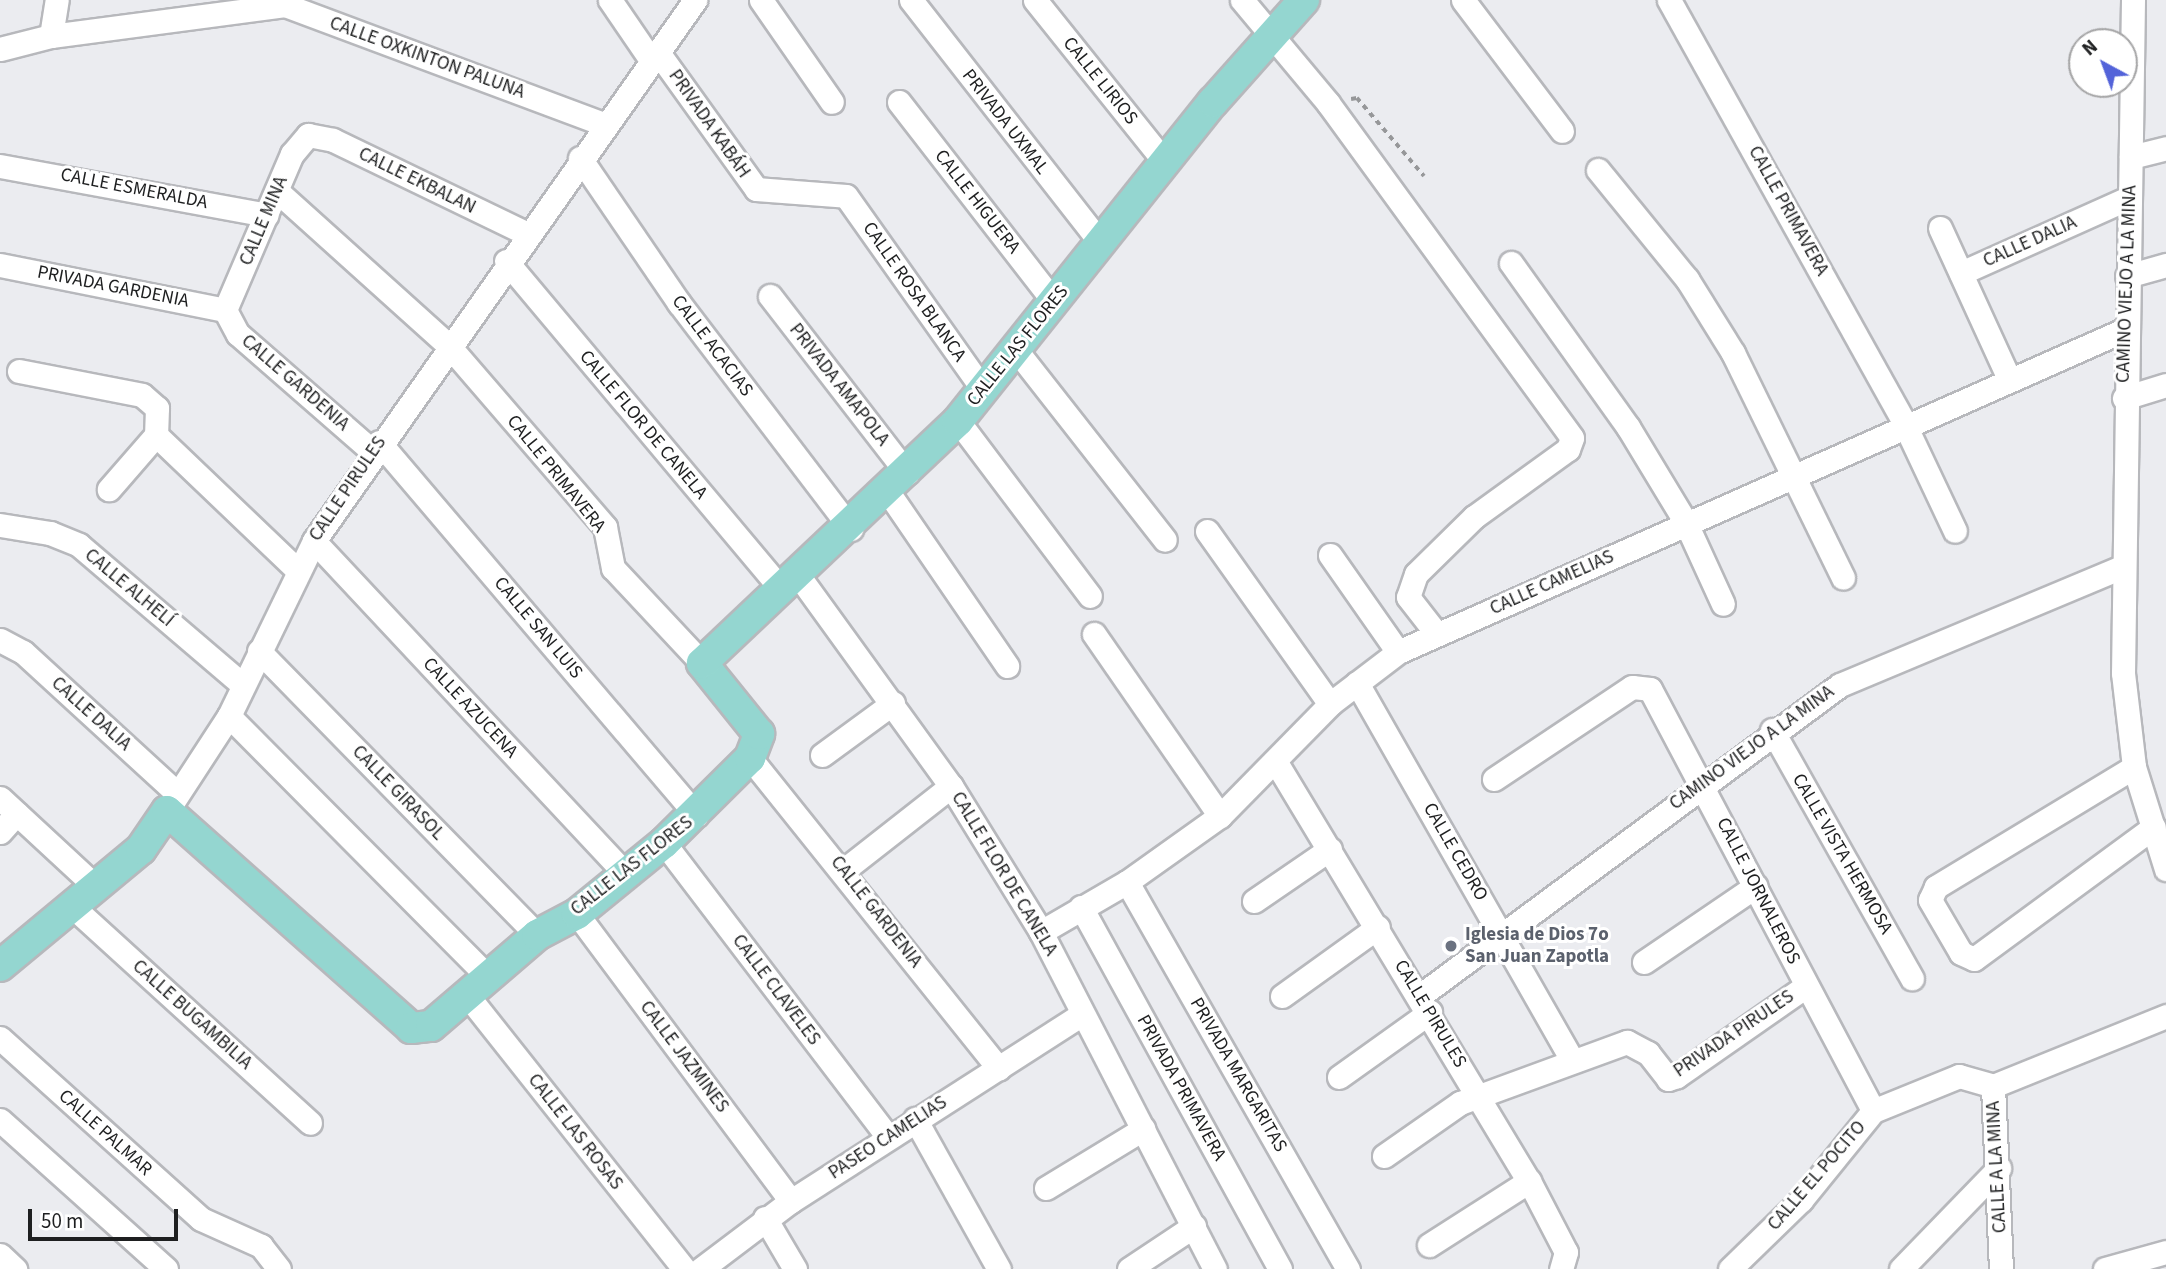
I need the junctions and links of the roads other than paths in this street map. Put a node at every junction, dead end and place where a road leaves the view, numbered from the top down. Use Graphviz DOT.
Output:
graph roads {
  1 [pos="57,0"];
  2 [pos="610,0"];
  3 [pos="695,0"];
  4 [pos="761,0"];
  5 [pos="911,0"];
  6 [pos="1035,0"];
  7 [pos="1242,0"];
  8 [pos="1304,0"];
  9 [pos="1462,0"];
  10 [pos="1669,0"];
  11 [pos="2133,0"];
  12 [pos="286,3"];
  13 [pos="166,10"];
  14 [pos="51,36"];
  15 [pos="1274,37"];
  16 [pos="0,48"];
  17 [pos="654,56"];
  18 [pos="832,102"];
  19 [pos="899,102"];
  20 [pos="603,124"];
  21 [pos="1562,131"];
  22 [pos="308,135"];
  23 [pos="2166,148"];
  24 [pos="2131,157"];
  25 [pos="580,158"];
  26 [pos="1165,162"];
  27 [pos="0,166"];
  28 [pos="1598,170"];
  29 [pos="277,191"];
  30 [pos="846,196"];
  31 [pos="2129,198"];
  32 [pos="267,215"];
  33 [pos="1940,228"];
  34 [pos="525,233"];
  35 [pos="1101,243"];
  36 [pos="506,261"];
  37 [pos="1511,262"];
  38 [pos="0,265"];
  39 [pos="2166,265"];
  40 [pos="1961,274"];
  41 [pos="2127,276"];
  42 [pos="770,296"];
  43 [pos="1054,302"];
  44 [pos="225,310"];
  45 [pos="2124,330"];
  46 [pos="449,346"];
  47 [pos="1016,350"];
  48 [pos="19,371"];
  49 [pos="2009,379"];
  50 [pos="2166,385"];
  51 [pos="982,388"];
  52 [pos="2124,398"];
  53 [pos="958,421"];
  54 [pos="1904,423"];
  55 [pos="158,425"];
  56 [pos="376,447"];
  57 [pos="1796,473"];
  58 [pos="898,483"];
  59 [pos="109,489"];
  60 [pos="1685,521"];
  61 [pos="0,525"];
  62 [pos="851,528"];
  63 [pos="1207,531"];
  64 [pos="1955,531"];
  65 [pos="1166,540"];
  66 [pos="314,541"];
  67 [pos="1331,555"];
  68 [pos="2122,567"];
  69 [pos="296,569"];
  70 [pos="1843,578"];
  71 [pos="789,582"];
  72 [pos="1090,596"];
  73 [pos="1723,604"];
  74 [pos="1436,633"];
  75 [pos="1094,634"];
  76 [pos="0,640"];
  77 [pos="259,650"];
  78 [pos="1398,652"];
  79 [pos="702,663"];
  80 [pos="1007,666"];
  81 [pos="1357,683"];
  82 [pos="242,684"];
  83 [pos="892,703"];
  84 [pos="1330,704"];
  85 [pos="229,716"];
  86 [pos="1772,730"];
  87 [pos="755,746"];
  88 [pos="822,755"];
  89 [pos="1277,764"];
  90 [pos="2134,767"];
  91 [pos="1494,779"];
  92 [pos="1703,782"];
  93 [pos="951,786"];
  94 [pos="172,802"];
  95 [pos="8,806"];
  96 [pos="697,815"];
  97 [pos="1220,816"];
  98 [pos="2154,827"];
  99 [pos="0,832"];
  100 [pos="664,843"];
  101 [pos="1330,849"];
  102 [pos="2166,869"];
  103 [pos="844,870"];
  104 [pos="627,875"];
  105 [pos="1128,882"];
  106 [pos="1756,886"];
  107 [pos="96,887"];
  108 [pos="1254,901"];
  109 [pos="1081,907"];
  110 [pos="74,908"];
  111 [pos="577,914"];
  112 [pos="1378,927"];
  113 [pos="1502,931"];
  114 [pos="1041,932"];
  115 [pos="537,935"];
  116 [pos="1644,962"];
  117 [pos="0,966"];
  118 [pos="1912,978"];
  119 [pos="477,986"];
  120 [pos="1806,986"];
  121 [pos="1282,996"];
  122 [pos="1425,1004"];
  123 [pos="1081,1015"];
  124 [pos="2166,1016"];
  125 [pos="0,1038"];
  126 [pos="1571,1058"];
  127 [pos="999,1069"];
  128 [pos="1339,1077"];
  129 [pos="1983,1081"];
  130 [pos="1479,1096"];
  131 [pos="1873,1111"];
  132 [pos="915,1119"];
  133 [pos="0,1120"];
  134 [pos="310,1123"];
  135 [pos="1143,1129"];
  136 [pos="888,1137"];
  137 [pos="1384,1156"];
  138 [pos="1998,1168"];
  139 [pos="1529,1181"];
  140 [pos="1046,1188"];
  141 [pos="791,1201"];
  142 [pos="765,1218"];
  143 [pos="1194,1226"];
  144 [pos="1429,1245"];
  145 [pos="2166,1252"];
  146 [pos="0,1255"];
  147 [pos="1564,1265"];
  148 [pos="15,1269"];
  149 [pos="166,1269"];
  150 [pos="279,1269"];
  151 [pos="684,1269"];
  152 [pos="701,1269"];
  153 [pos="794,1269"];
  154 [pos="999,1269"];
  155 [pos="1129,1269"];
  156 [pos="1215,1269"];
  157 [pos="1280,1269"];
  158 [pos="1348,1269"];
  159 [pos="1730,1269"];
  160 [pos="1902,1269"];
  161 [pos="2001,1269"];
  162 [pos="2105,1269"];
  1 -- 14 [label="street"];
  2 -- 17 [label="street, PRIVADA KABÁH"];
  3 -- 17 [label="street, CALLE PIRULES"];
  4 -- 18 [label="street"];
  5 -- 35 [label="street, PRIVADA UXMAL"];
  6 -- 26 [label="street, CALLE LIRIOS"];
  7 -- 15 [label="street"];
  8 -- 15 [label="main road, CALLE LAS FLORES"];
  9 -- 21 [label="street"];
  10 -- 54 [label="street, CALLE PRIMAVERA"];
  11 -- 24 [label="street, CAMINO VIEJO A LA MINA"];
  12 -- 13 [label="street, CALLE OXKINTON PALUNA"];
  12 -- 20 [label="street, CALLE OXKINTON PALUNA"];
  13 -- 14 [label="street, CALLE OXKINTON PALUNA"];
  14 -- 16 [label="street, CALLE OXKINTON PALUNA"];
  15 -- 26 [label="main road, CALLE LAS FLORES"];
  15 -- 74 [label="street"];
  17 -- 20 [label="street, CALLE PIRULES"];
  17 -- 30 [label="street, PRIVADA KABÁH"];
  19 -- 43 [label="street, CALLE HIGUERA"];
  20 -- 25 [label="street, CALLE PIRULES"];
  22 -- 29 [label="street, CALLE MINA"];
  22 -- 34 [label="street, CALLE EKBALAN"];
  23 -- 24 [label="street"];
  24 -- 31 [label="street, CAMINO VIEJO A LA MINA"];
  25 -- 34 [label="street, CALLE PIRULES"];
  25 -- 62 [label="street, CALLE ACACIAS"];
  26 -- 35 [label="main road, CALLE LAS FLORES"];
  27 -- 32 [label="street, CALLE ESMERALDA"];
  28 -- 57 [label="street"];
  29 -- 32 [label="street, CALLE MINA"];
  29 -- 46 [label="street"];
  30 -- 51 [label="street, CALLE ROSA BLANCA"];
  31 -- 40 [label="street, CALLE DALIA"];
  31 -- 41 [label="street, CAMINO VIEJO A LA MINA"];
  32 -- 44 [label="street, CALLE MINA"];
  33 -- 40 [label="street"];
  34 -- 36 [label="street, CALLE PIRULES"];
  35 -- 43 [label="main road, CALLE LAS FLORES"];
  36 -- 46 [label="street, CALLE PIRULES"];
  36 -- 71 [label="street, CALLE FLOR DE CANELA"];
  37 -- 60 [label="street"];
  38 -- 44 [label="street, PRIVADA GARDENIA"];
  39 -- 41 [label="street"];
  40 -- 49 [label="street, CALLE DALIA"];
  41 -- 45 [label="street, CAMINO VIEJO A LA MINA"];
  42 -- 58 [label="street, PRIVADA AMAPOLA"];
  43 -- 47 [label="main road, CALLE LAS FLORES"];
  44 -- 56 [label="street, CALLE GARDENIA"];
  45 -- 49 [label="street, CALLE CAMELIAS"];
  45 -- 52 [label="street, CAMINO VIEJO A LA MINA"];
  46 -- 56 [label="street, CALLE PIRULES"];
  46 -- 79 [label="street, CALLE PRIMAVERA"];
  47 -- 51 [label="main road, CALLE LAS FLORES"];
  47 -- 65 [label="street"];
  48 -- 55 [label="street"];
  49 -- 54 [label="street, CALLE CAMELIAS"];
  50 -- 52 [label="street"];
  51 -- 53 [label="main road, CALLE LAS FLORES"];
  52 -- 68 [label="street, CAMINO VIEJO A LA MINA"];
  53 -- 58 [label="main road, CALLE LAS FLORES"];
  53 -- 72 [label="street"];
  54 -- 57 [label="street, CALLE CAMELIAS"];
  54 -- 64 [label="street, CALLE PRIMAVERA"];
  55 -- 59 [label="street"];
  55 -- 69 [label="street"];
  56 -- 66 [label="street, CALLE PIRULES"];
  56 -- 96 [label="street, CALLE SAN LUIS"];
  57 -- 60 [label="street, CALLE CAMELIAS"];
  57 -- 70 [label="street"];
  58 -- 62 [label="main road, CALLE LAS FLORES"];
  58 -- 80 [label="street, PRIVADA AMAPOLA"];
  60 -- 73 [label="street"];
  60 -- 74 [label="street, CALLE CAMELIAS"];
  61 -- 82 [label="street, CALLE ALHELÍ"];
  62 -- 71 [label="main road, CALLE LAS FLORES"];
  63 -- 84 [label="street"];
  66 -- 69 [label="street, CALLE PIRULES"];
  66 -- 104 [label="street, CALLE AZUCENA"];
  67 -- 78 [label="street"];
  68 -- 86 [label="street, CAMINO VIEJO A LA MINA"];
  68 -- 90 [label="street, CAMINO VIEJO A LA MINA"];
  69 -- 77 [label="street, CALLE PIRULES"];
  71 -- 79 [label="main road, CALLE LAS FLORES"];
  71 -- 83 [label="street, CALLE FLOR DE CANELA"];
  74 -- 78 [label="street, CALLE CAMELIAS"];
  75 -- 97 [label="street"];
  76 -- 94 [label="street, CALLE DALIA"];
  77 -- 82 [label="street, CALLE PIRULES"];
  77 -- 115 [label="street, CALLE GIRASOL"];
  78 -- 81 [label="street, CALLE CAMELIAS"];
  79 -- 87 [label="main road, CALLE PRIMAVERA"];
  81 -- 84 [label="street, CALLE CAMELIAS"];
  81 -- 113 [label="street, CALLE CEDRO"];
  82 -- 85 [label="street, CALLE PIRULES"];
  83 -- 88 [label="street"];
  83 -- 93 [label="street, CALLE FLOR DE CANELA"];
  84 -- 89 [label="street, CALLE CAMELIAS"];
  85 -- 94 [label="street, CALLE PIRULES"];
  85 -- 119 [label="street, CALLE LAS ROSAS"];
  86 -- 92 [label="street, CAMINO VIEJO A LA MINA"];
  86 -- 118 [label="street, CALLE VISTA HERMOSA"];
  87 -- 96 [label="main road, CALLE LAS FLORES"];
  87 -- 103 [label="street, CALLE GARDENIA"];
  89 -- 97 [label="street, CALLE CAMELIAS"];
  89 -- 101 [label="street, CALLE PIRULES"];
  90 -- 98 [label="street, CAMINO VIEJO A LA MINA"];
  90 -- 98 [label="street"];
  91 -- 92 [label="street, CALLE JORNALEROS"];
  92 -- 106 [label="street, CALLE JORNALEROS"];
  92 -- 113 [label="street, CAMINO VIEJO A LA MINA"];
  93 -- 103 [label="street"];
  93 -- 114 [label="street, CALLE FLOR DE CANELA"];
  94 -- 107 [label="main road, CALLE PIRULES"];
  94 -- 119 [label="main road, CALLE LAS FLORES"];
  95 -- 99 [label="street"];
  95 -- 107 [label="street"];
  96 -- 100 [label="main road, CALLE LAS FLORES"];
  97 -- 105 [label="street, CALLE CAMELIAS"];
  98 -- 102 [label="street, CAMINO VIEJO A LA MINA"];
  100 -- 104 [label="main road, CALLE LAS FLORES"];
  100 -- 136 [label="street, CALLE CLAVELES"];
  101 -- 108 [label="street"];
  101 -- 112 [label="street, CALLE PIRULES"];
  103 -- 127 [label="street, CALLE GARDENIA"];
  104 -- 111 [label="main road, CALLE LAS FLORES"];
  105 -- 109 [label="street, CALLE CAMELIAS"];
  105 -- 158 [label="street, PRIVADA MARGARITAS"];
  106 -- 116 [label="street"];
  106 -- 120 [label="street, CALLE JORNALEROS"];
  107 -- 110 [label="main road, CALLE PIRULES"];
  109 -- 114 [label="street, CALLE CAMELIAS"];
  109 -- 157 [label="street, PRIVADA PRIMAVERA"];
  110 -- 117 [label="main road, CALLE PIRULES"];
  110 -- 134 [label="street, CALLE BUGAMBILIA"];
  111 -- 115 [label="main road, CALLE LAS FLORES"];
  111 -- 141 [label="street, CALLE JAZMINES"];
  112 -- 121 [label="street"];
  112 -- 122 [label="street, CALLE PIRULES"];
  113 -- 122 [label="street, CAMINO VIEJO A LA MINA"];
  113 -- 126 [label="street, CALLE CEDRO"];
  114 -- 123 [label="street, CALLE FLOR DE CANELA"];
  115 -- 119 [label="main road, CALLE LAS FLORES"];
  119 -- 151 [label="street, CALLE LAS ROSAS"];
  120 -- 126 [label="street, PRIVADA PIRULES"];
  120 -- 131 [label="street, CALLE JORNALEROS"];
  122 -- 128 [label="street, CAMINO VIEJO A LA MINA"];
  122 -- 130 [label="street, CALLE PIRULES"];
  123 -- 127 [label="street, PASEO CAMELIAS"];
  123 -- 135 [label="street, CALLE FLOR DE CANELA"];
  124 -- 129 [label="street"];
  125 -- 150 [label="street, CALLE PALMAR"];
  126 -- 130 [label="street, PRIVADA PIRULES"];
  127 -- 132 [label="street, PASEO CAMELIAS"];
  129 -- 131 [label="street"];
  129 -- 138 [label="street, CALLE A LA MINA"];
  130 -- 137 [label="street, PRIVADA PIRULES"];
  130 -- 139 [label="street, CALLE PIRULES"];
  131 -- 159 [label="street, CALLE EL POCITO"];
  132 -- 136 [label="street, PASEO CAMELIAS"];
  132 -- 154 [label="street"];
  133 -- 149 [label="street"];
  135 -- 140 [label="street"];
  135 -- 143 [label="street, CALLE FLOR DE CANELA"];
  136 -- 141 [label="street, PASEO CAMELIAS"];
  138 -- 160 [label="street"];
  138 -- 161 [label="street, CALLE A LA MINA"];
  139 -- 144 [label="street"];
  139 -- 147 [label="street, CALLE PIRULES"];
  141 -- 142 [label="street, PASEO CAMELIAS"];
  142 -- 152 [label="street, PASEO CAMELIAS"];
  142 -- 153 [label="street"];
  143 -- 155 [label="street"];
  143 -- 156 [label="street, CALLE FLOR DE CANELA"];
  145 -- 162 [label="street"];
  146 -- 148 [label="street"];
}
